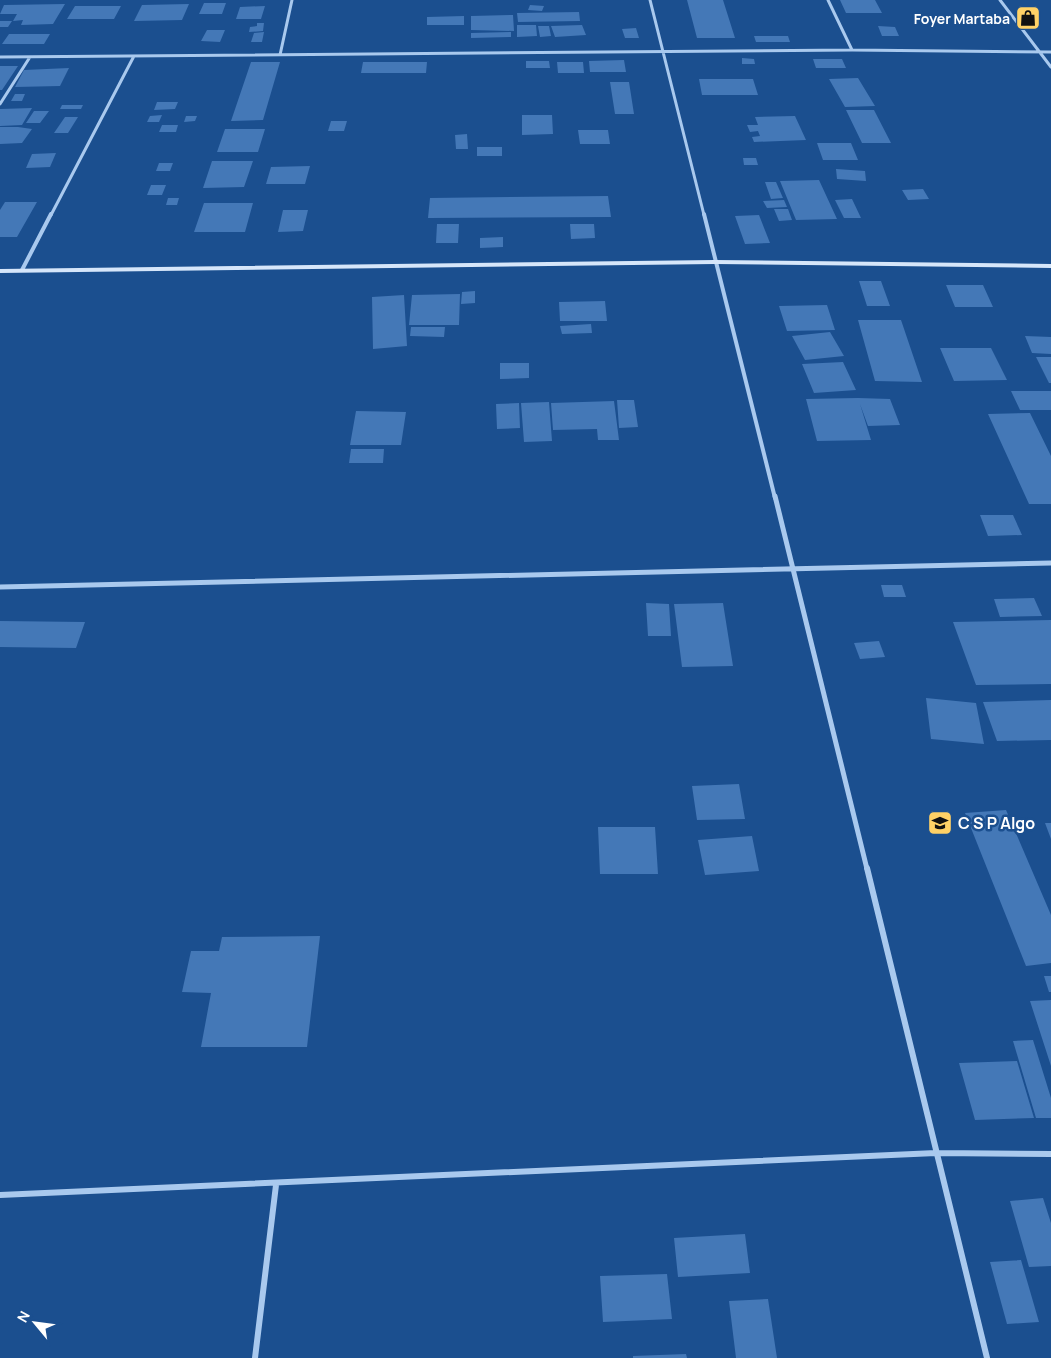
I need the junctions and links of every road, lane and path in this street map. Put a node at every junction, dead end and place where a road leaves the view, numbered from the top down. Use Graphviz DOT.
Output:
graph roads {
  1 [pos="292,0"];
  2 [pos="650,0"];
  3 [pos="828,0"];
  4 [pos="1000,0"];
  5 [pos="852,50"];
  6 [pos="663,52"];
  7 [pos="1040,52"];
  8 [pos="1051,52"];
  9 [pos="280,55"];
  10 [pos="134,56"];
  11 [pos="0,57"];
  12 [pos="30,57"];
  13 [pos="1051,67"];
  14 [pos="0,104"];
  15 [pos="715,262"];
  16 [pos="1051,266"];
  17 [pos="22,270"];
  18 [pos="0,271"];
  19 [pos="1051,563"];
  20 [pos="793,568"];
  21 [pos="0,587"];
  22 [pos="936,1153"];
  23 [pos="1051,1154"];
  24 [pos="276,1185"];
  25 [pos="0,1196"];
  26 [pos="255,1358"];
  27 [pos="987,1358"];
  1 -- 9 [label="street"];
  2 -- 6 [label="street"];
  3 -- 5 [label="street"];
  4 -- 7 [label="street"];
  5 -- 6 [label="street"];
  5 -- 7 [label="street"];
  6 -- 9 [label="street"];
  6 -- 15 [label="street"];
  7 -- 8 [label="street"];
  7 -- 13 [label="street"];
  9 -- 10 [label="street"];
  10 -- 12 [label="street"];
  10 -- 17 [label="street"];
  11 -- 12 [label="street"];
  12 -- 14 [label="street"];
  15 -- 16 [label="street"];
  15 -- 17 [label="street"];
  15 -- 20 [label="street"];
  17 -- 18 [label="street"];
  19 -- 20 [label="street"];
  20 -- 21 [label="street"];
  20 -- 22 [label="street"];
  22 -- 23 [label="street"];
  22 -- 24 [label="street"];
  22 -- 27 [label="street"];
  24 -- 25 [label="street"];
  24 -- 26 [label="street"];
}
